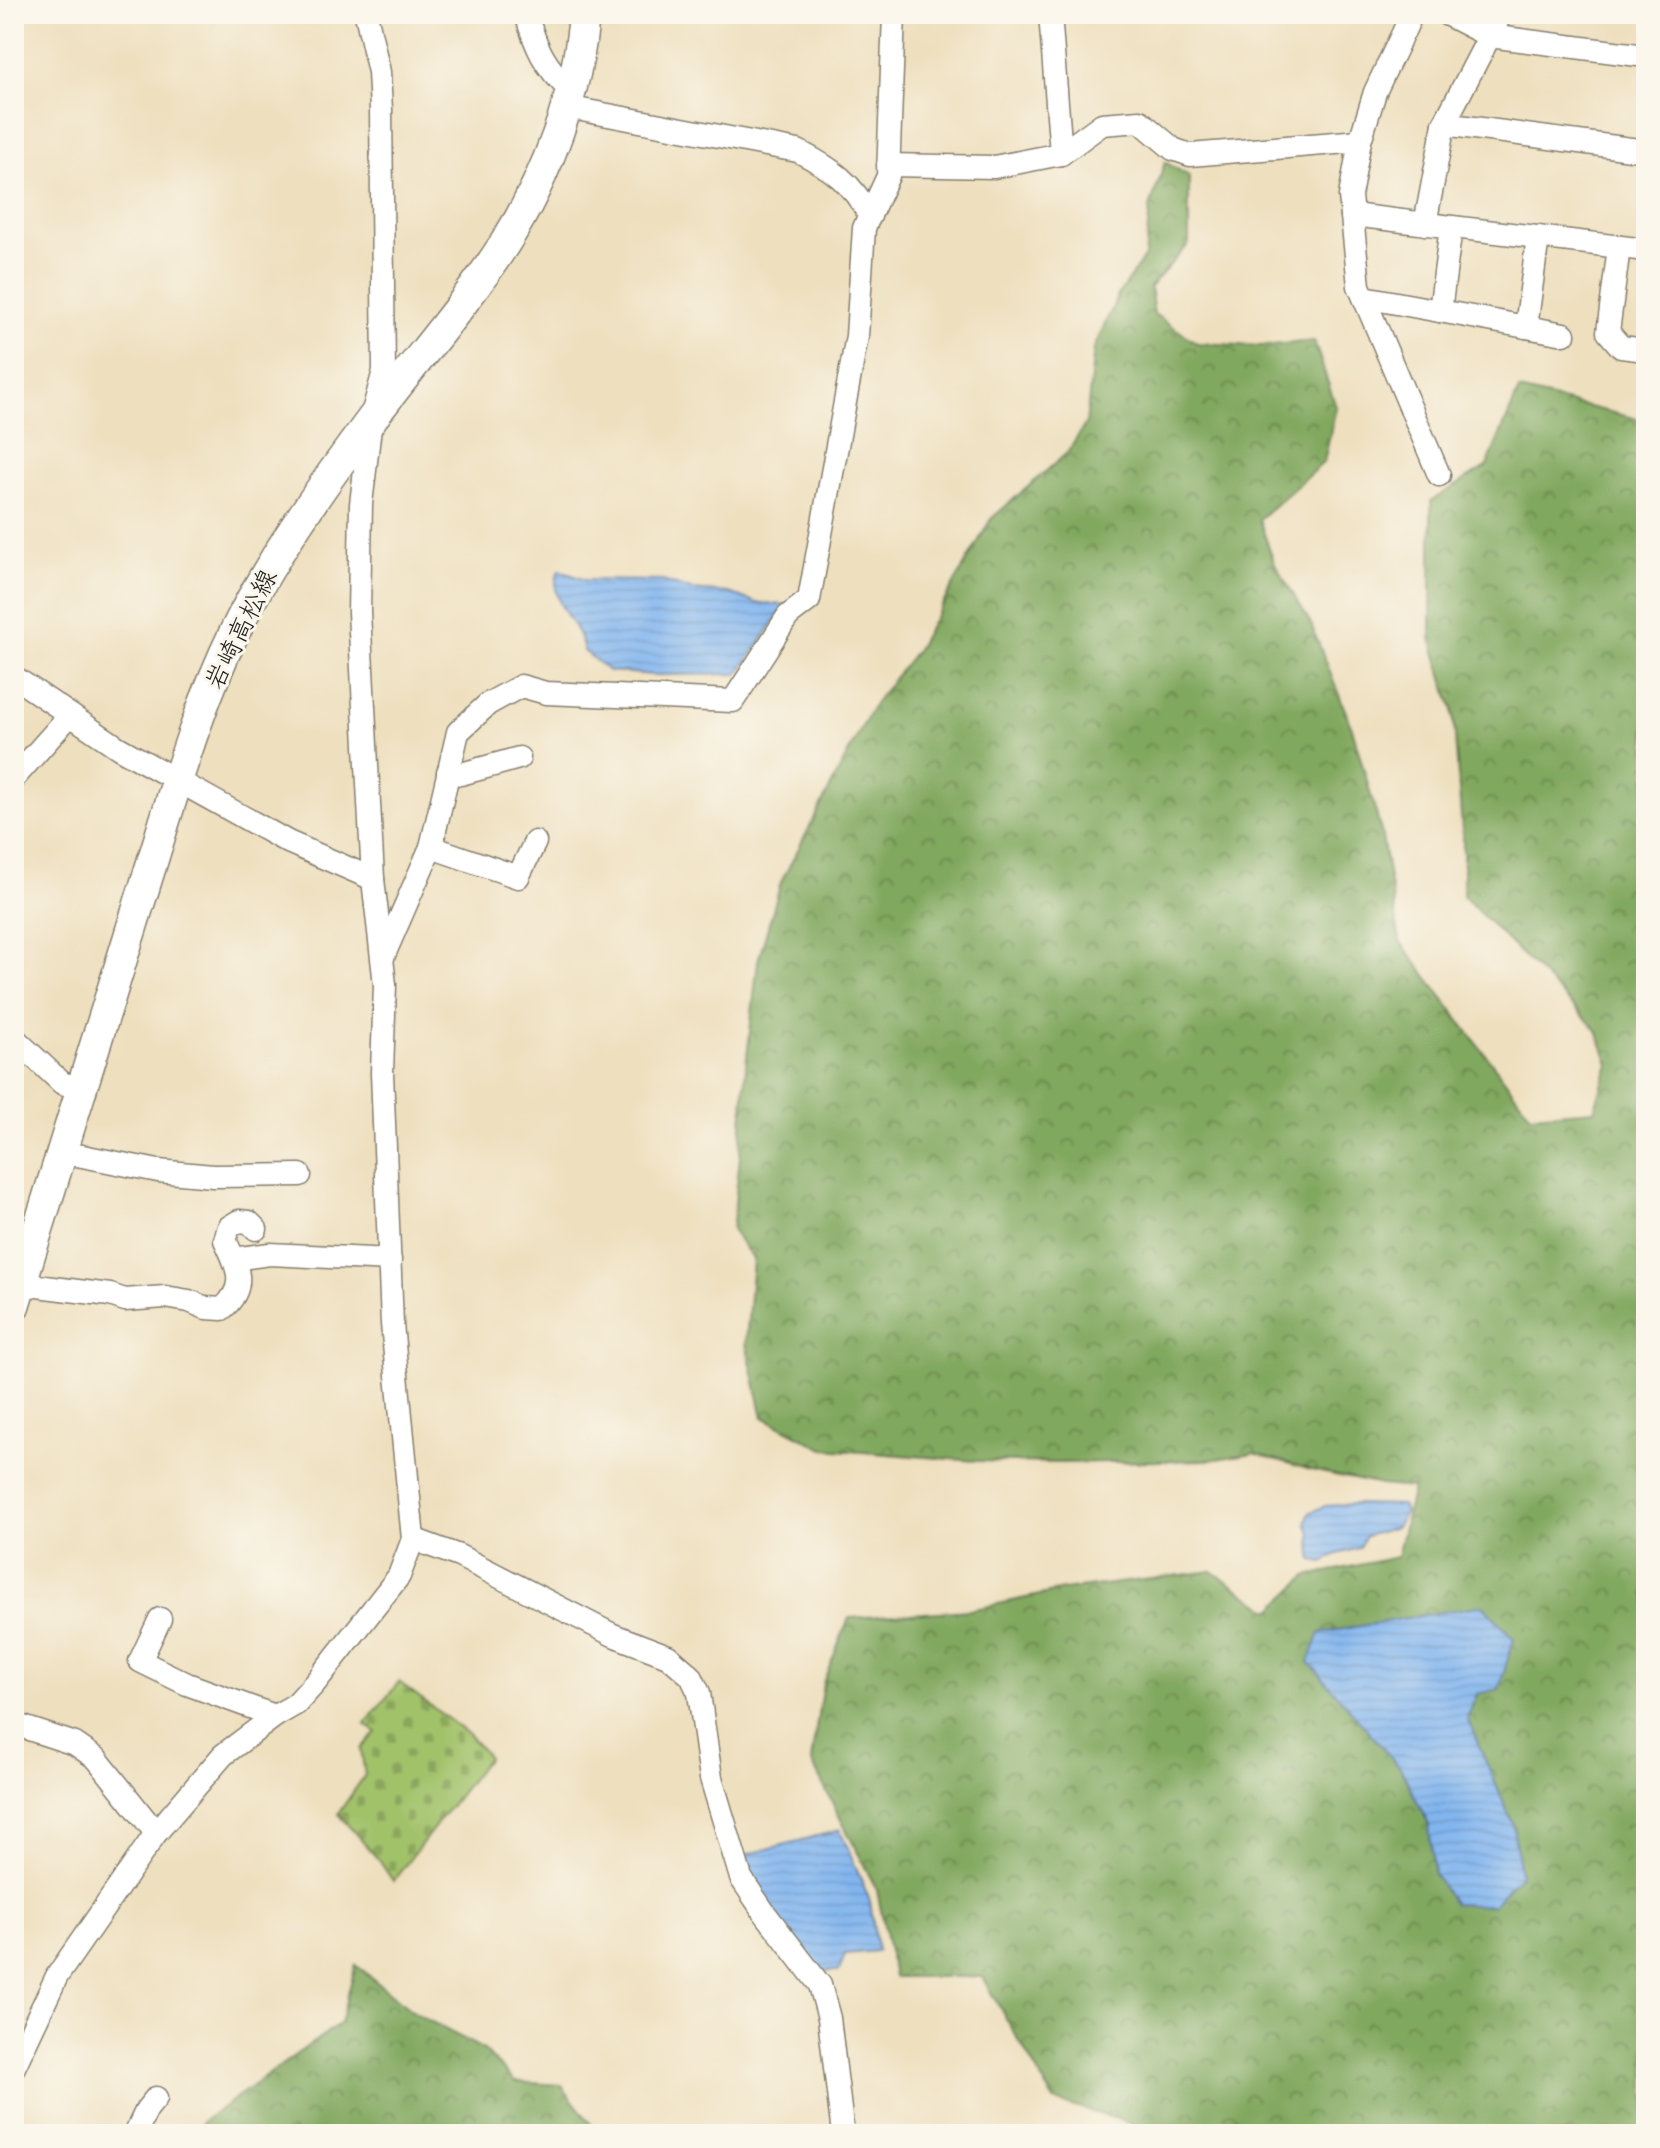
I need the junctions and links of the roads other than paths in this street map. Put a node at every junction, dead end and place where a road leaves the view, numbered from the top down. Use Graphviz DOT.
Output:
graph roads {
  1 [pos="366,14"];
  2 [pos="526,14"];
  3 [pos="584,14"];
  4 [pos="894,14"];
  5 [pos="1050,14"];
  6 [pos="1412,14"];
  7 [pos="1446,14"];
  8 [pos="1501,14"];
  9 [pos="1489,36"];
  10 [pos="1646,56"];
  11 [pos="568,98"];
  12 [pos="1444,124"];
  13 [pos="1360,141"];
  14 [pos="1646,151"];
  15 [pos="1061,154"];
  16 [pos="888,165"];
  17 [pos="1352,215"];
  18 [pos="870,216"];
  19 [pos="1425,224"];
  20 [pos="1451,227"];
  21 [pos="1538,237"];
  22 [pos="1619,247"];
  23 [pos="1646,250"];
  24 [pos="1364,297"];
  25 [pos="1440,311"];
  26 [pos="1526,327"];
  27 [pos="1564,334"];
  28 [pos="1646,350"];
  29 [pos="371,419"];
  30 [pos="1439,475"];
  31 [pos="14,677"];
  32 [pos="70,715"];
  33 [pos="519,758"];
  34 [pos="448,772"];
  35 [pos="14,778"];
  36 [pos="178,780"];
  37 [pos="535,842"];
  38 [pos="431,847"];
  39 [pos="373,879"];
  40 [pos="383,958"];
  41 [pos="14,1038"];
  42 [pos="82,1089"];
  43 [pos="62,1152"];
  44 [pos="300,1175"];
  45 [pos="256,1229"];
  46 [pos="234,1259"];
  47 [pos="390,1260"];
  48 [pos="16,1290"];
  49 [pos="413,1539"];
  50 [pos="160,1619"];
  51 [pos="275,1716"];
  52 [pos="14,1724"];
  53 [pos="156,1833"];
  54 [pos="14,2067"];
  55 [pos="156,2098"];
  56 [pos="135,2134"];
  57 [pos="843,2134"];
  1 -- 29 [label="street"];
  2 -- 11 [label="street"];
  3 -- 11 [label="main road, 岩崎高松線"];
  4 -- 16 [label="street"];
  5 -- 15 [label="street"];
  6 -- 13 [label="street"];
  7 -- 9 [label="street"];
  8 -- 9 [label="street"];
  9 -- 10 [label="street"];
  9 -- 12 [label="street"];
  11 -- 18 [label="street"];
  11 -- 29 [label="main road, 岩崎高松線"];
  12 -- 14 [label="street"];
  12 -- 19 [label="street"];
  13 -- 15 [label="street"];
  13 -- 17 [label="street"];
  15 -- 16 [label="street"];
  16 -- 18 [label="street"];
  17 -- 19 [label="street"];
  17 -- 24 [label="street"];
  18 -- 34 [label="street"];
  19 -- 20 [label="street"];
  20 -- 21 [label="street"];
  20 -- 25 [label="street"];
  21 -- 22 [label="street"];
  21 -- 26 [label="street"];
  22 -- 23 [label="street"];
  22 -- 28 [label="street"];
  24 -- 25 [label="street"];
  24 -- 30 [label="street"];
  25 -- 26 [label="street"];
  26 -- 27 [label="street"];
  29 -- 36 [label="main road, 岩崎高松線"];
  29 -- 39 [label="street"];
  31 -- 32 [label="street"];
  32 -- 35 [label="street"];
  32 -- 36 [label="street"];
  33 -- 34 [label="street"];
  34 -- 38 [label="street"];
  36 -- 39 [label="street"];
  36 -- 42 [label="main road, 岩崎高松線"];
  37 -- 38 [label="street"];
  38 -- 40 [label="street"];
  39 -- 40 [label="street"];
  40 -- 47 [label="street"];
  41 -- 42 [label="street"];
  42 -- 43 [label="main road, 岩崎高松線"];
  43 -- 44 [label="street"];
  43 -- 48 [label="main road, 岩崎高松線"];
  45 -- 46 [label="street"];
  46 -- 47 [label="street"];
  46 -- 48 [label="street"];
  47 -- 49 [label="street"];
  49 -- 51 [label="street"];
  49 -- 57 [label="street"];
  50 -- 51 [label="street"];
  51 -- 53 [label="street"];
  52 -- 53 [label="street"];
  53 -- 54 [label="street"];
  55 -- 56 [label="street"];
}
